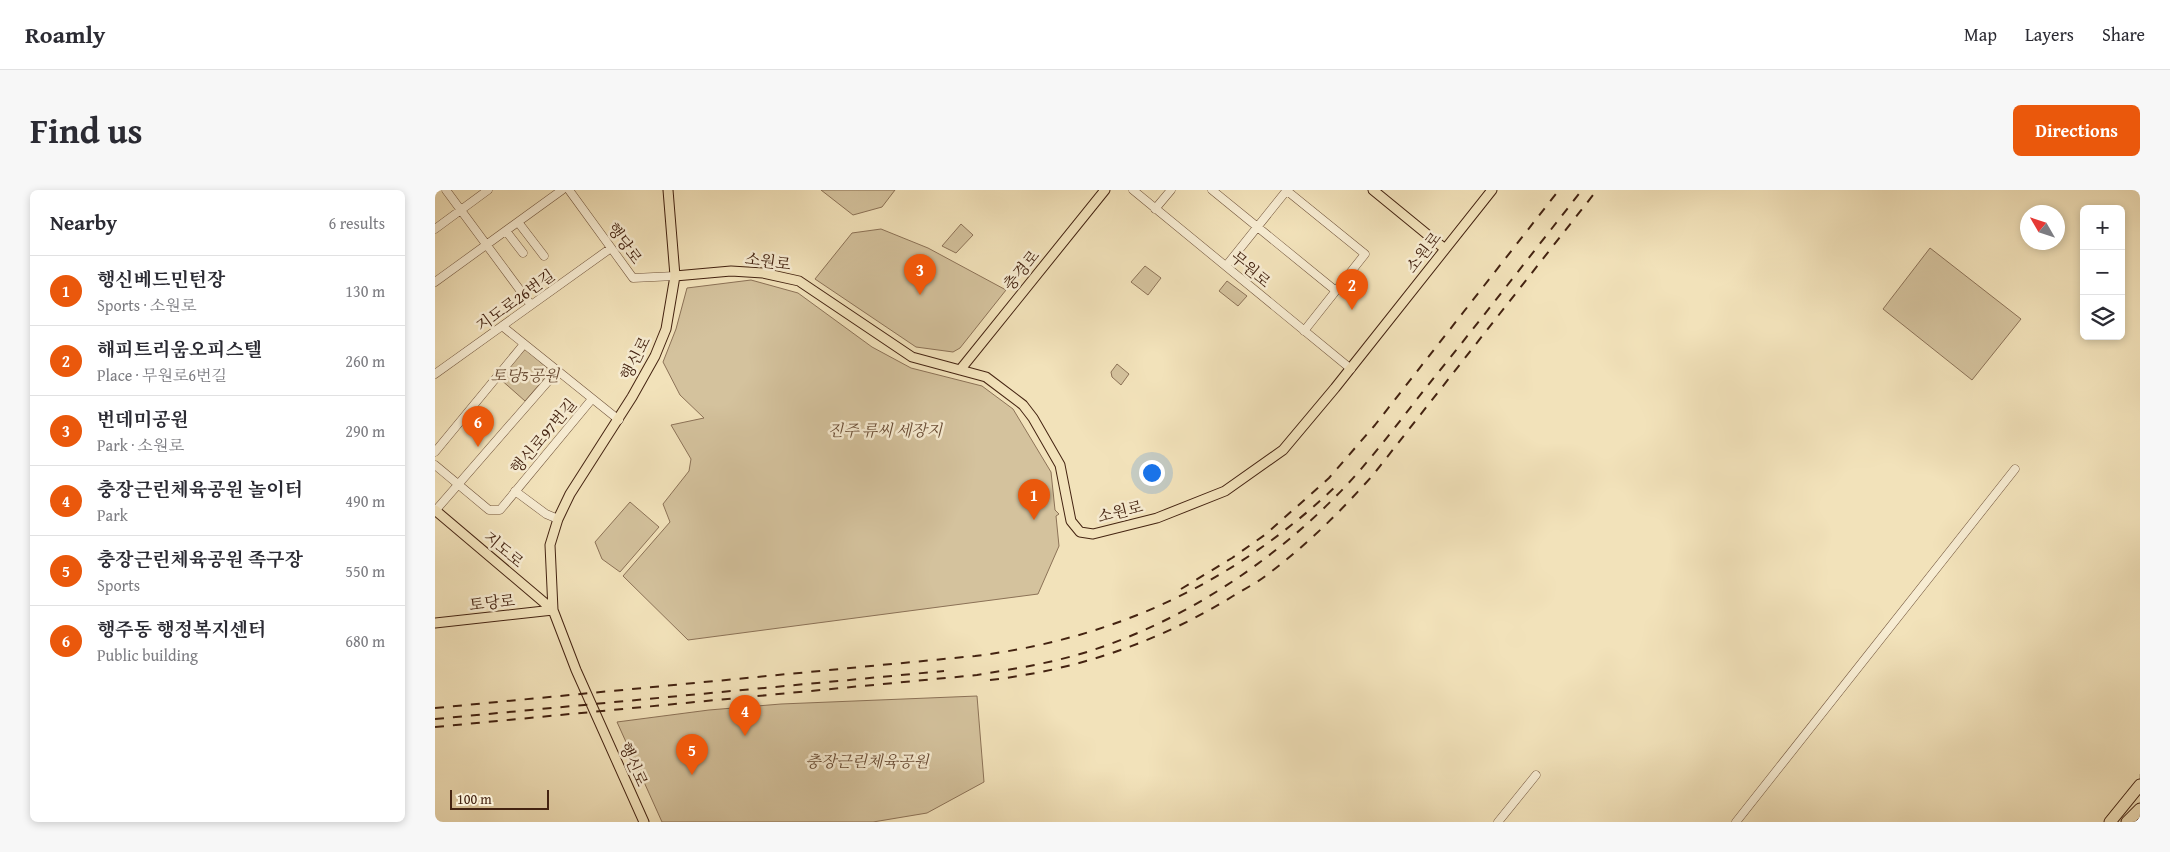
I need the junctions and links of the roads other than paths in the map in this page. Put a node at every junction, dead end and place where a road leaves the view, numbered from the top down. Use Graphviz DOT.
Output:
graph roads {
  1 [pos="446,190"];
  2 [pos="488,190"];
  3 [pos="562,190"];
  4 [pos="569,190"];
  5 [pos="667,190"];
  6 [pos="1105,190"];
  7 [pos="1133,190"];
  8 [pos="1171,190"];
  9 [pos="1213,190"];
  10 [pos="1287,190"];
  11 [pos="1373,190"];
  12 [pos="1492,190"];
  13 [pos="1155,209"];
  14 [pos="460,210"];
  15 [pos="518,222"];
  16 [pos="435,228"];
  17 [pos="1257,228"];
  18 [pos="506,231"];
  19 [pos="487,245"];
  20 [pos="611,248"];
  21 [pos="1445,249"];
  22 [pos="523,253"];
  23 [pos="544,256"];
  24 [pos="1226,266"];
  25 [pos="675,276"];
  26 [pos="435,282"];
  27 [pos="1336,291"];
  28 [pos="531,306"];
  29 [pos="502,326"];
  30 [pos="1304,331"];
  31 [pos="524,344"];
  32 [pos="1351,369"];
  33 [pos="960,370"];
  34 [pos="557,371"];
  35 [pos="436,373"];
  36 [pos="592,399"];
  37 [pos="619,420"];
  38 [pos="435,452"];
  39 [pos="435,465"];
  40 [pos="2015,470"];
  41 [pos="458,484"];
  42 [pos="515,491"];
  43 [pos="435,511"];
  44 [pos="558,519"];
  45 [pos="553,610"];
  46 [pos="435,623"];
  47 [pos="1536,775"];
  48 [pos="2140,785"];
  49 [pos="2140,809"];
  50 [pos="644,822"];
  51 [pos="1498,822"];
  52 [pos="1736,822"];
  53 [pos="2110,822"];
  54 [pos="2127,822"];
  1 -- 14 [label="street"];
  2 -- 14 [label="street"];
  3 -- 15 [label="street"];
  4 -- 20 [label="street, 행당로"];
  5 -- 25 [label="main road, 행신로"];
  6 -- 33 [label="main road, 충경로"];
  7 -- 13 [label="street, 무원로"];
  8 -- 13 [label="street"];
  9 -- 17 [label="street"];
  10 -- 17 [label="street"];
  10 -- 27 [label="street"];
  11 -- 21 [label="main road"];
  12 -- 21 [label="main road, 소원로"];
  13 -- 24 [label="street, 무원로"];
  14 -- 16 [label="street"];
  14 -- 19 [label="street"];
  15 -- 18 [label="street"];
  15 -- 23 [label="street"];
  17 -- 24 [label="street"];
  17 -- 27 [label="street"];
  18 -- 19 [label="street"];
  18 -- 22 [label="street"];
  19 -- 26 [label="street"];
  19 -- 28 [label="street"];
  20 -- 25 [label="street, 행당로"];
  20 -- 28 [label="street, 지도로26번길"];
  21 -- 32 [label="main road, 소원로"];
  24 -- 30 [label="street, 무원로"];
  25 -- 33 [label="main road, 소원로"];
  25 -- 37 [label="main road, 행신로"];
  27 -- 30 [label="street"];
  28 -- 29 [label="street, 지도로26번길"];
  29 -- 31 [label="street, 행신로97번길"];
  29 -- 35 [label="street, 지도로26번길"];
  30 -- 32 [label="street, 무원로"];
  31 -- 34 [label="street, 행신로97번길"];
  31 -- 38 [label="street"];
  32 -- 33 [label="main road, 소원로"];
  34 -- 36 [label="street, 행신로97번길"];
  34 -- 41 [label="street"];
  36 -- 37 [label="street, 행신로97번길"];
  36 -- 42 [label="street, 행신로97번길"];
  37 -- 44 [label="main road, 행신로"];
  39 -- 41 [label="street"];
  40 -- 52 [label="street"];
  41 -- 42 [label="street, 행신로97번길"];
  41 -- 43 [label="street"];
  42 -- 44 [label="street"];
  43 -- 45 [label="main road, 지도로"];
  44 -- 45 [label="main road, 행신로"];
  45 -- 46 [label="main road, 토당로"];
  45 -- 50 [label="main road, 행신로"];
  47 -- 51 [label="street"];
  48 -- 53 [label="highway"];
  49 -- 54 [label="highway"];
}
